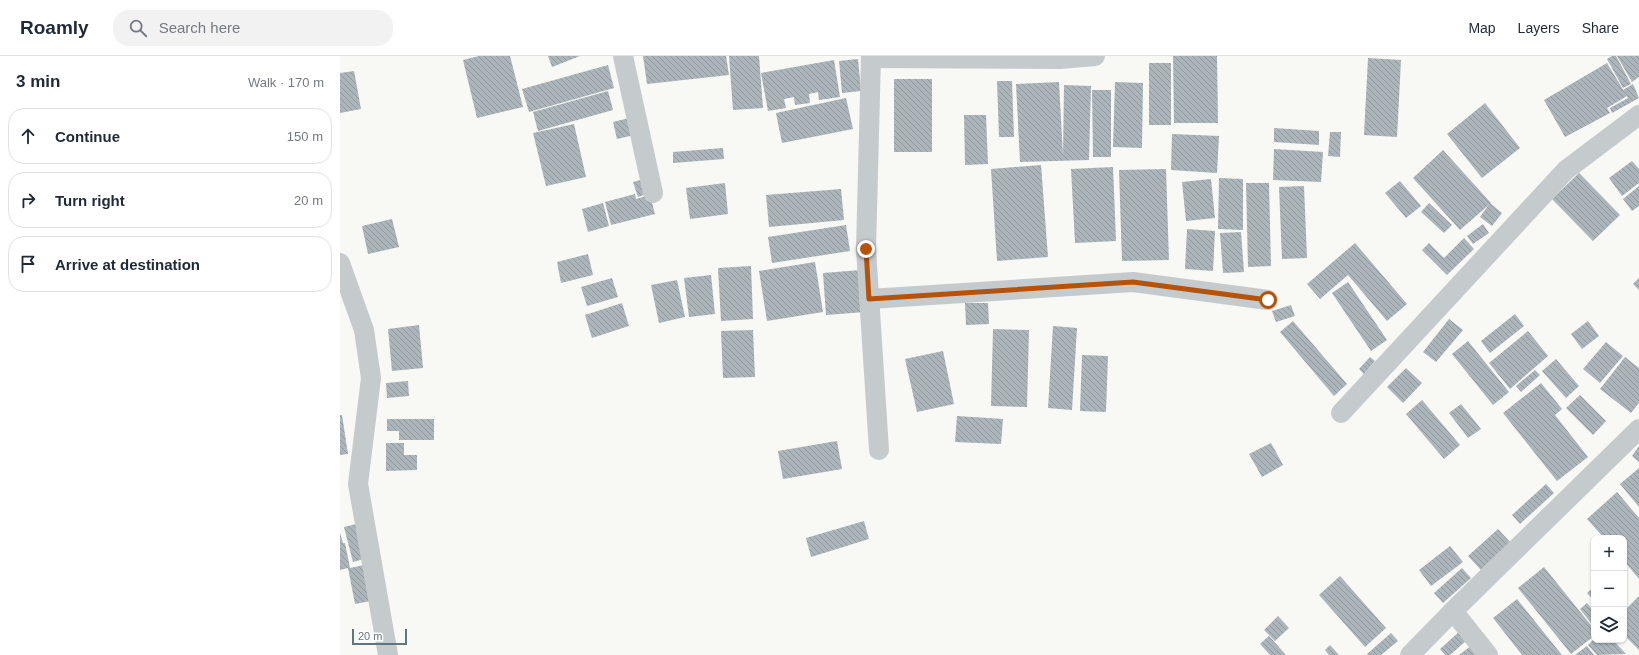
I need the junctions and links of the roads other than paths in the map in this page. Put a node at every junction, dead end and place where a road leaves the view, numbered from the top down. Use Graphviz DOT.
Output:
graph roads {
  1 [pos="623,56"];
  2 [pos="1095,56"];
  3 [pos="871,57"];
  4 [pos="1639,115"];
  5 [pos="653,193"];
  6 [pos="340,263"];
  7 [pos="869,299"];
  8 [pos="1268,300"];
  9 [pos="1341,413"];
  10 [pos="1639,429"];
  11 [pos="879,450"];
  12 [pos="1453,610"];
  13 [pos="388,655"];
  14 [pos="1410,655"];
  15 [pos="1488,655"];
  1 -- 5 [label="street"];
  2 -- 3 [label="street"];
  3 -- 7 [label="street"];
  4 -- 9 [label="street"];
  6 -- 13 [label="street"];
  7 -- 8 [label="street"];
  7 -- 11 [label="street"];
  10 -- 12 [label="street"];
  12 -- 14 [label="street"];
  12 -- 15 [label="street"];
}
